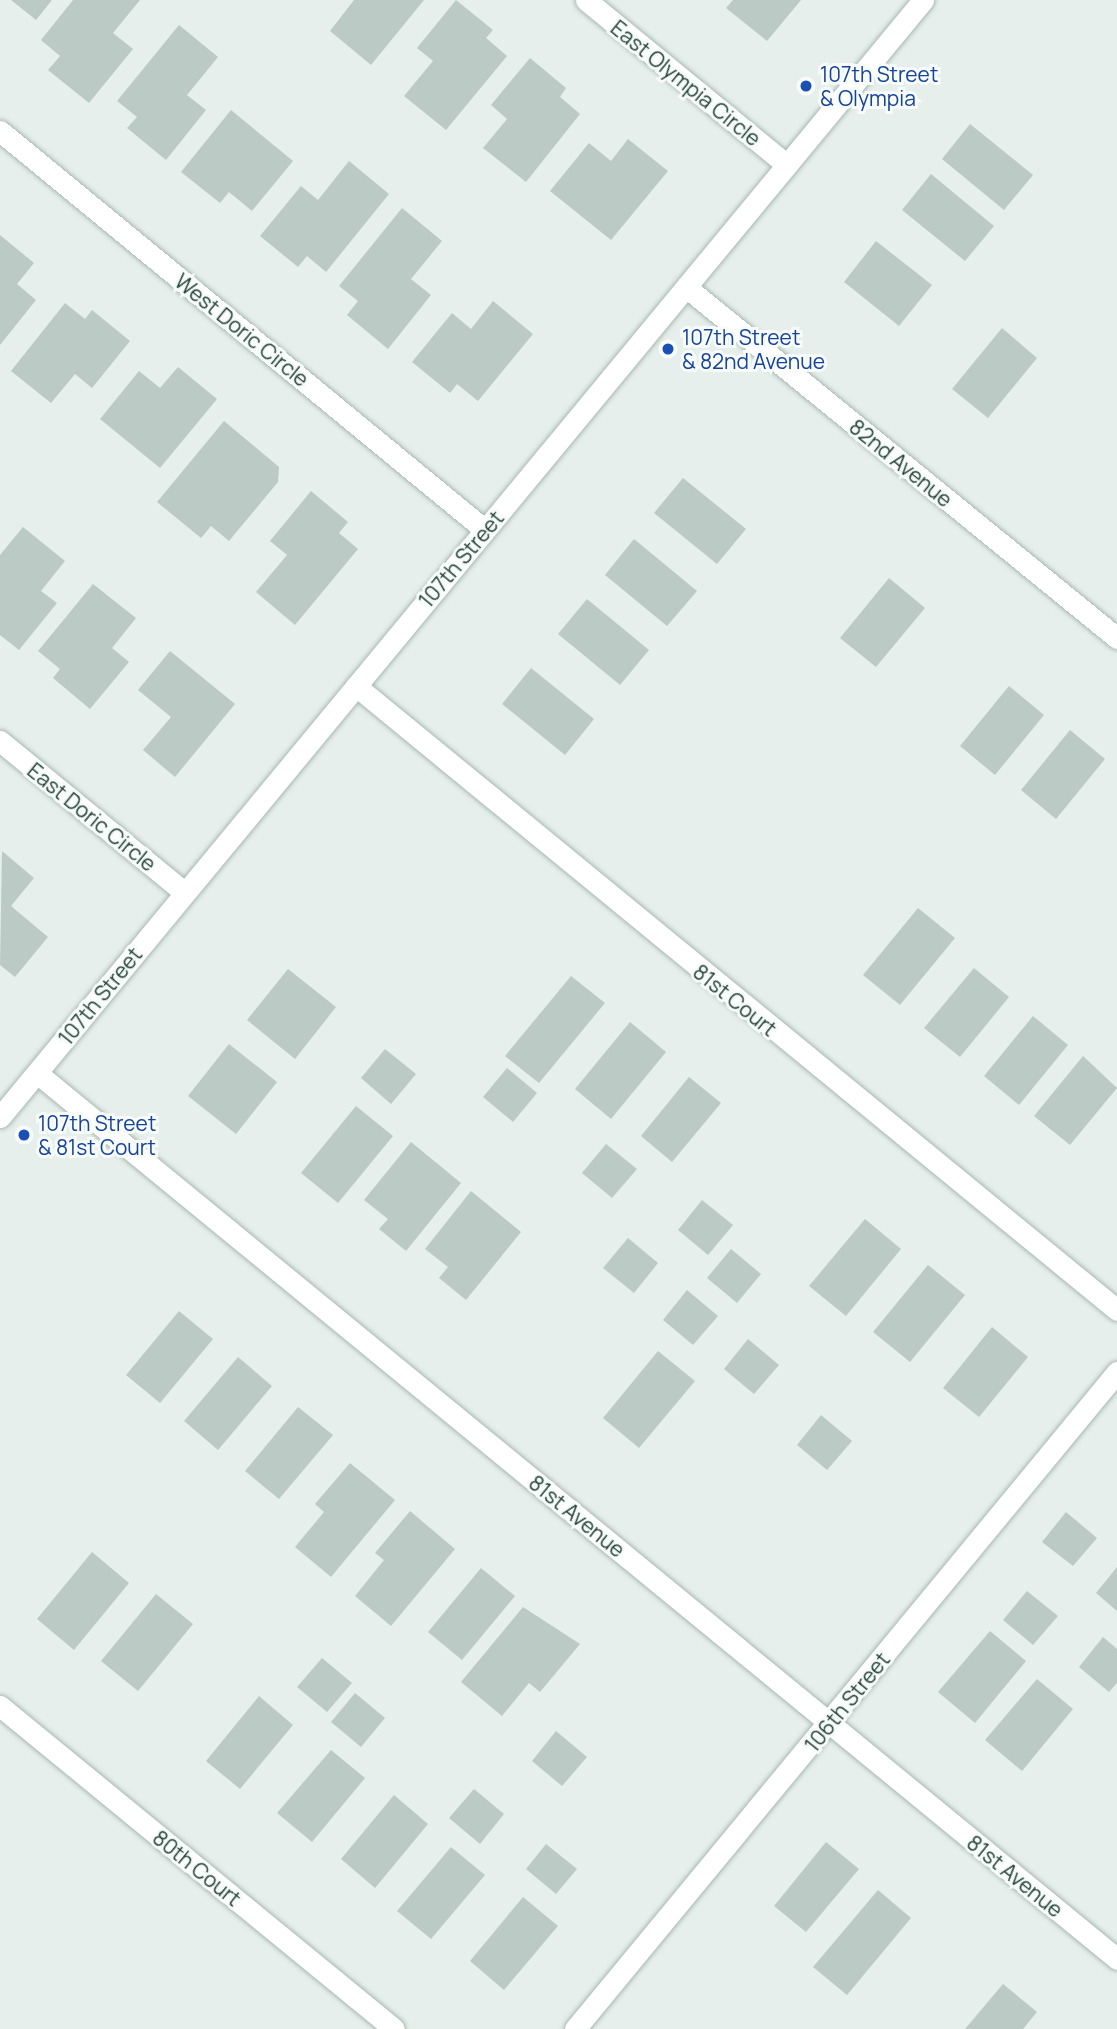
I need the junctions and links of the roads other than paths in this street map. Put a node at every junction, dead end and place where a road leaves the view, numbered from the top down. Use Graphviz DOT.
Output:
graph roads {
  1 [pos="586,0"];
  2 [pos="923,0"];
  3 [pos="0,131"];
  4 [pos="787,165"];
  5 [pos="686,287"];
  6 [pos="485,530"];
  7 [pos="1117,638"];
  8 [pos="356,686"];
  9 [pos="0,741"];
  10 [pos="185,893"];
  11 [pos="37,1073"];
  12 [pos="0,1117"];
  13 [pos="1117,1310"];
  14 [pos="1117,1373"];
  15 [pos="0,1706"];
  16 [pos="830,1723"];
  17 [pos="1117,1959"];
  18 [pos="394,2029"];
  19 [pos="575,2029"];
  1 -- 4 [label="street, East Olympia Circle"];
  2 -- 4 [label="street, 107th Street"];
  3 -- 6 [label="street, West Doric Circle"];
  4 -- 5 [label="street, 107th Street"];
  5 -- 6 [label="street, 107th Street"];
  5 -- 7 [label="street, 82nd Avenue"];
  6 -- 8 [label="street, 107th Street"];
  8 -- 10 [label="street, 107th Street"];
  8 -- 13 [label="street, 81st Court"];
  9 -- 10 [label="street, East Doric Circle"];
  10 -- 11 [label="street, 107th Street"];
  11 -- 12 [label="street, 107th Street"];
  11 -- 16 [label="street, 81st Avenue"];
  14 -- 16 [label="street, 106th Street"];
  15 -- 18 [label="street, 80th Court"];
  16 -- 17 [label="street, 81st Avenue"];
  16 -- 19 [label="street, 106th Street"];
}
